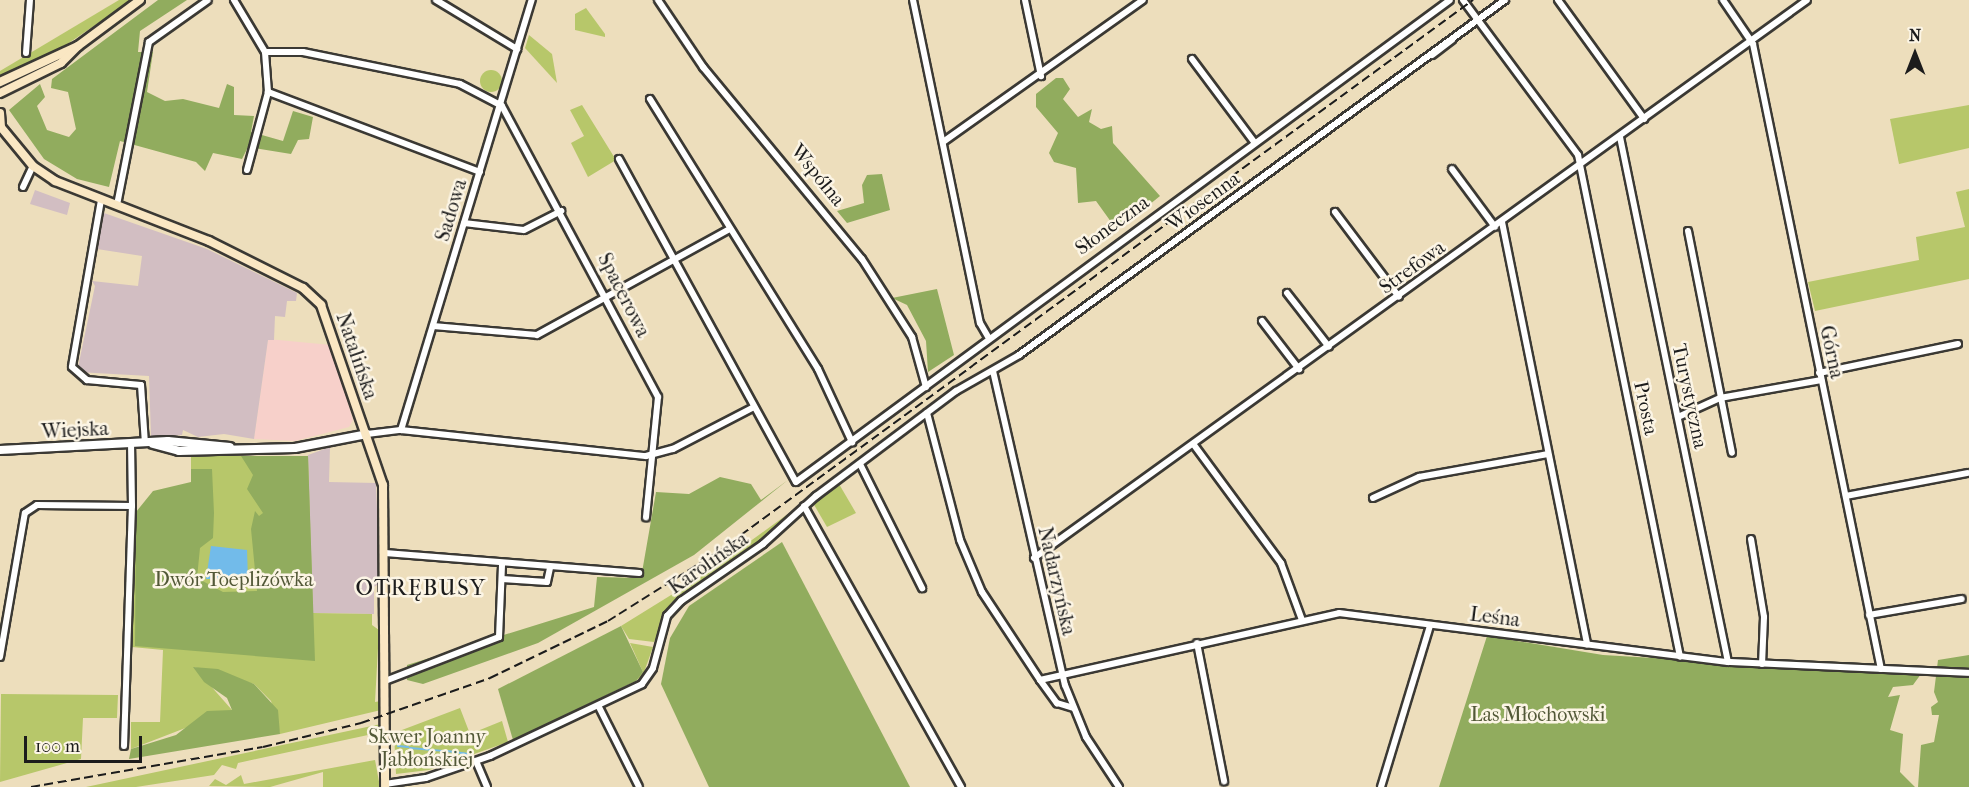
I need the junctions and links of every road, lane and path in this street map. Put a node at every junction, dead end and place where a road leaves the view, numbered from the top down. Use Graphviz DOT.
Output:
graph roads {
  1 [pos="30,0"];
  2 [pos="140,0"];
  3 [pos="208,0"];
  4 [pos="234,0"];
  5 [pos="436,0"];
  6 [pos="532,0"];
  7 [pos="658,0"];
  8 [pos="913,0"];
  9 [pos="1025,0"];
  10 [pos="1143,0"];
  11 [pos="1450,0"];
  12 [pos="1463,0"];
  13 [pos="1505,0"];
  14 [pos="1558,0"];
  15 [pos="1723,0"];
  16 [pos="1807,0"];
  17 [pos="1479,21"];
  18 [pos="1752,41"];
  19 [pos="78,46"];
  20 [pos="516,49"];
  21 [pos="265,52"];
  22 [pos="26,53"];
  23 [pos="1192,59"];
  24 [pos="1041,76"];
  25 [pos="0,82"];
  26 [pos="268,92"];
  27 [pos="0,93"];
  28 [pos="650,99"];
  29 [pos="500,104"];
  30 [pos="0,114"];
  31 [pos="1644,119"];
  32 [pos="0,127"];
  33 [pos="1620,137"];
  34 [pos="943,142"];
  35 [pos="1254,142"];
  36 [pos="619,159"];
  37 [pos="33,166"];
  38 [pos="1580,166"];
  39 [pos="1452,169"];
  40 [pos="247,170"];
  41 [pos="480,172"];
  42 [pos="23,187"];
  43 [pos="101,200"];
  44 [pos="117,205"];
  45 [pos="561,211"];
  46 [pos="1335,212"];
  47 [pos="1502,222"];
  48 [pos="464,223"];
  49 [pos="1495,227"];
  50 [pos="728,230"];
  51 [pos="1688,231"];
  52 [pos="672,258"];
  53 [pos="1287,293"];
  54 [pos="606,295"];
  55 [pos="1399,297"];
  56 [pos="1262,321"];
  57 [pos="433,326"];
  58 [pos="988,337"];
  59 [pos="1958,344"];
  60 [pos="1329,347"];
  61 [pos="1299,369"];
  62 [pos="993,371"];
  63 [pos="1820,376"];
  64 [pos="926,387"];
  65 [pos="1720,398"];
  66 [pos="754,407"];
  67 [pos="927,413"];
  68 [pos="1678,417"];
  69 [pos="401,430"];
  70 [pos="367,434"];
  71 [pos="852,441"];
  72 [pos="148,443"];
  73 [pos="131,444"];
  74 [pos="1194,445"];
  75 [pos="0,450"];
  76 [pos="1732,453"];
  77 [pos="1548,454"];
  78 [pos="654,455"];
  79 [pos="860,464"];
  80 [pos="1968,473"];
  81 [pos="1845,496"];
  82 [pos="1373,498"];
  83 [pos="132,506"];
  84 [pos="804,506"];
  85 [pos="646,517"];
  86 [pos="1751,539"];
  87 [pos="385,553"];
  88 [pos="1034,558"];
  89 [pos="502,564"];
  90 [pos="550,568"];
  91 [pos="639,573"];
  92 [pos="502,579"];
  93 [pos="922,588"];
  94 [pos="1962,599"];
  95 [pos="1869,615"];
  96 [pos="1302,620"];
  97 [pos="1430,626"];
  98 [pos="1197,643"];
  99 [pos="1587,645"];
  100 [pos="0,657"];
  101 [pos="1680,657"];
  102 [pos="1728,662"];
  103 [pos="1762,664"];
  104 [pos="1881,669"];
  105 [pos="1062,672"];
  106 [pos="1969,674"];
  107 [pos="1040,680"];
  108 [pos="385,681"];
  109 [pos="599,707"];
  110 [pos="1073,708"];
  111 [pos="124,746"];
  112 [pos="476,761"];
  113 [pos="1224,782"];
  114 [pos="385,785"];
  115 [pos="487,787"];
  116 [pos="639,787"];
  117 [pos="962,787"];
  118 [pos="1119,787"];
  119 [pos="1381,787"];
  1 -- 22 [label="street"];
  2 -- 19 [label="main road"];
  3 -- 44 [label="street"];
  4 -- 21 [label="street"];
  5 -- 20 [label="street"];
  6 -- 20 [label="street, Sadowa"];
  7 -- 64 [label="street, Wspólna"];
  8 -- 34 [label="street"];
  9 -- 24 [label="street"];
  10 -- 24 [label="street"];
  11 -- 35 [label="street, Słoneczna"];
  12 -- 17 [label="street, Prosta"];
  13 -- 17 [label="street, Wiosenna"];
  14 -- 31 [label="street"];
  15 -- 18 [label="street"];
  16 -- 18 [label="street, Strefowa"];
  17 -- 38 [label="street, Prosta"];
  17 -- 62 [label="street, Wiosenna"];
  18 -- 31 [label="street, Strefowa"];
  18 -- 63 [label="street, Górna"];
  19 -- 25 [label="main road"];
  19 -- 27 [label="main road"];
  20 -- 29 [label="street, Sadowa"];
  21 -- 26 [label="street"];
  21 -- 29 [label="street"];
  23 -- 35 [label="street"];
  24 -- 34 [label="street"];
  26 -- 40 [label="street"];
  26 -- 41 [label="street"];
  28 -- 50 [label="street"];
  29 -- 41 [label="street, Sadowa"];
  29 -- 45 [label="street, Spacerowa"];
  30 -- 32 [label="main road, Natalińska"];
  31 -- 33 [label="street, Strefowa"];
  32 -- 37 [label="main road, Natalińska"];
  33 -- 38 [label="street, Strefowa"];
  33 -- 68 [label="street, Turystyczna"];
  34 -- 58 [label="street"];
  35 -- 58 [label="street, Słoneczna"];
  36 -- 52 [label="street"];
  37 -- 42 [label="street"];
  37 -- 43 [label="main road, Natalińska"];
  38 -- 47 [label="street, Strefowa"];
  38 -- 101 [label="street, Prosta"];
  39 -- 49 [label="street"];
  41 -- 48 [label="street, Sadowa"];
  43 -- 44 [label="main road, Natalińska"];
  43 -- 72 [label="street"];
  44 -- 70 [label="main road, Natalińska"];
  45 -- 48 [label="street"];
  45 -- 54 [label="street, Spacerowa"];
  46 -- 55 [label="street"];
  47 -- 49 [label="street, Strefowa"];
  47 -- 77 [label="street"];
  48 -- 57 [label="street, Sadowa"];
  49 -- 55 [label="street, Strefowa"];
  50 -- 52 [label="street"];
  50 -- 71 [label="street"];
  51 -- 65 [label="street"];
  52 -- 54 [label="street"];
  52 -- 66 [label="street"];
  53 -- 60 [label="street"];
  54 -- 57 [label="street"];
  54 -- 78 [label="street, Spacerowa"];
  55 -- 60 [label="street, Strefowa"];
  56 -- 61 [label="street"];
  57 -- 69 [label="street, Sadowa"];
  58 -- 64 [label="street, Słoneczna"];
  59 -- 63 [label="street"];
  60 -- 61 [label="street, Strefowa"];
  61 -- 74 [label="street, Strefowa"];
  62 -- 67 [label="street, Karolińska"];
  62 -- 88 [label="street, Nadarzyńska"];
  63 -- 65 [label="street"];
  63 -- 81 [label="street, Górna"];
  64 -- 71 [label="street, Słoneczna"];
  65 -- 68 [label="street"];
  65 -- 76 [label="street"];
  66 -- 71 [label="street, Słoneczna"];
  66 -- 78 [label="street"];
  67 -- 79 [label="street, Karolińska"];
  67 -- 107 [label="street"];
  68 -- 102 [label="street, Turystyczna"];
  69 -- 70 [label="street"];
  69 -- 78 [label="street"];
  70 -- 72 [label="street, Wiejska"];
  70 -- 87 [label="main road, Natalińska"];
  72 -- 73 [label="street, Wiejska"];
  73 -- 75 [label="street, Wiejska"];
  73 -- 83 [label="street"];
  74 -- 88 [label="street, Strefowa"];
  74 -- 96 [label="street"];
  77 -- 82 [label="street"];
  77 -- 99 [label="street"];
  78 -- 85 [label="street, Spacerowa"];
  79 -- 84 [label="street, Karolińska"];
  79 -- 93 [label="street"];
  80 -- 81 [label="street"];
  81 -- 95 [label="street, Górna"];
  83 -- 100 [label="street"];
  83 -- 111 [label="street"];
  84 -- 109 [label="street, Karolińska"];
  84 -- 117 [label="street"];
  86 -- 103 [label="street"];
  87 -- 89 [label="street"];
  87 -- 108 [label="main road, Natalińska"];
  88 -- 105 [label="street, Nadarzyńska"];
  89 -- 90 [label="street"];
  89 -- 92 [label="street"];
  90 -- 91 [label="street"];
  90 -- 92 [label="street"];
  92 -- 108 [label="street"];
  94 -- 95 [label="street"];
  95 -- 104 [label="street, Górna"];
  96 -- 97 [label="street, Leśna"];
  96 -- 98 [label="street, Leśna"];
  97 -- 99 [label="street, Leśna"];
  97 -- 119 [label="street"];
  98 -- 105 [label="street, Leśna"];
  98 -- 113 [label="street"];
  99 -- 101 [label="street, Leśna"];
  101 -- 102 [label="street, Leśna"];
  102 -- 103 [label="street, Leśna"];
  103 -- 104 [label="street, Leśna"];
  104 -- 106 [label="street, Leśna"];
  105 -- 107 [label="street, Leśna"];
  105 -- 110 [label="street, Nadarzyńska"];
  107 -- 110 [label="street"];
  108 -- 114 [label="main road, Natalińska"];
  109 -- 112 [label="street, Karolińska"];
  109 -- 116 [label="street"];
  110 -- 118 [label="street, Nadarzyńska"];
  112 -- 114 [label="street, Karolińska"];
  112 -- 115 [label="street"];
}
